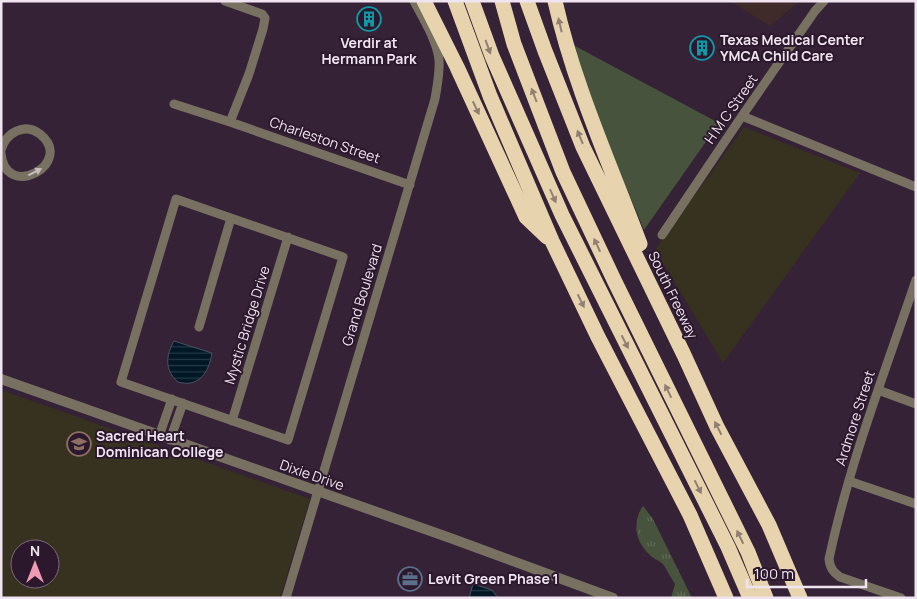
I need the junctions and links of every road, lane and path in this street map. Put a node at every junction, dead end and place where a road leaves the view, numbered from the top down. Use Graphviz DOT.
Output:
graph roads {
  1 [pos="225,1"];
  2 [pos="414,1"];
  3 [pos="424,1"];
  4 [pos="455,1"];
  5 [pos="472,1"];
  6 [pos="502,1"];
  7 [pos="527,1"];
  8 [pos="555,1"];
  9 [pos="824,1"];
  10 [pos="174,104"];
  11 [pos="742,116"];
  12 [pos="230,122"];
  13 [pos="2,147"];
  14 [pos="1,158"];
  15 [pos="410,185"];
  16 [pos="916,187"];
  17 [pos="231,218"];
  18 [pos="662,235"];
  19 [pos="288,238"];
  20 [pos="552,241"];
  21 [pos="916,280"];
  22 [pos="912,303"];
  23 [pos="198,327"];
  24 [pos="684,355"];
  25 [pos="1,379"];
  26 [pos="878,390"];
  27 [pos="172,399"];
  28 [pos="183,403"];
  29 [pos="916,404"];
  30 [pos="232,421"];
  31 [pos="159,436"];
  32 [pos="170,440"];
  33 [pos="850,481"];
  34 [pos="316,491"];
  35 [pos="916,504"];
  36 [pos="286,598"];
  37 [pos="613,598"];
  38 [pos="726,598"];
  39 [pos="750,598"];
  40 [pos="766,598"];
  41 [pos="800,598"];
  42 [pos="901,598"];
  1 -- 12 [label="street"];
  2 -- 15 [label="street, Grand Boulevard"];
  3 -- 20 [label="highway, one-way"];
  4 -- 20 [label="highway"];
  5 -- 39 [label="highway, one-way"];
  40 -- 6 [label="highway, one-way"];
  24 -- 7 [label="highway, South Freeway, one-way"];
  24 -- 8 [label="highway, one-way"];
  9 -- 11 [label="street, H M C Street"];
  10 -- 12 [label="street, Charleston Street"];
  11 -- 16 [label="street"];
  11 -- 18 [label="street, H M C Street"];
  12 -- 15 [label="street, Charleston Street"];
  13 -- 14 [label="street"];
  14 -- 13 [label="street, one-way"];
  15 -- 34 [label="street, Grand Boulevard"];
  17 -- 19 [label="street"];
  17 -- 23 [label="street"];
  17 -- 27 [label="street"];
  19 -- 30 [label="street, Mystic Bridge Drive"];
  19 -- 30 [label="street"];
  20 -- 38 [label="highway, one-way"];
  21 -- 22 [label="street, Ardmore Street"];
  22 -- 26 [label="street, Ardmore Street"];
  41 -- 24 [label="highway, South Freeway, one-way"];
  25 -- 31 [label="street, Dixie Drive"];
  26 -- 29 [label="street"];
  26 -- 33 [label="street, Ardmore Street"];
  27 -- 28 [label="street"];
  27 -- 31 [label="street"];
  28 -- 30 [label="street"];
  28 -- 32 [label="street"];
  31 -- 32 [label="street, Dixie Drive"];
  32 -- 34 [label="street, Dixie Drive"];
  33 -- 35 [label="street"];
  33 -- 42 [label="street, Ardmore Street"];
  34 -- 36 [label="street, Grand Boulevard"];
  34 -- 37 [label="street, Dixie Drive"];
}
